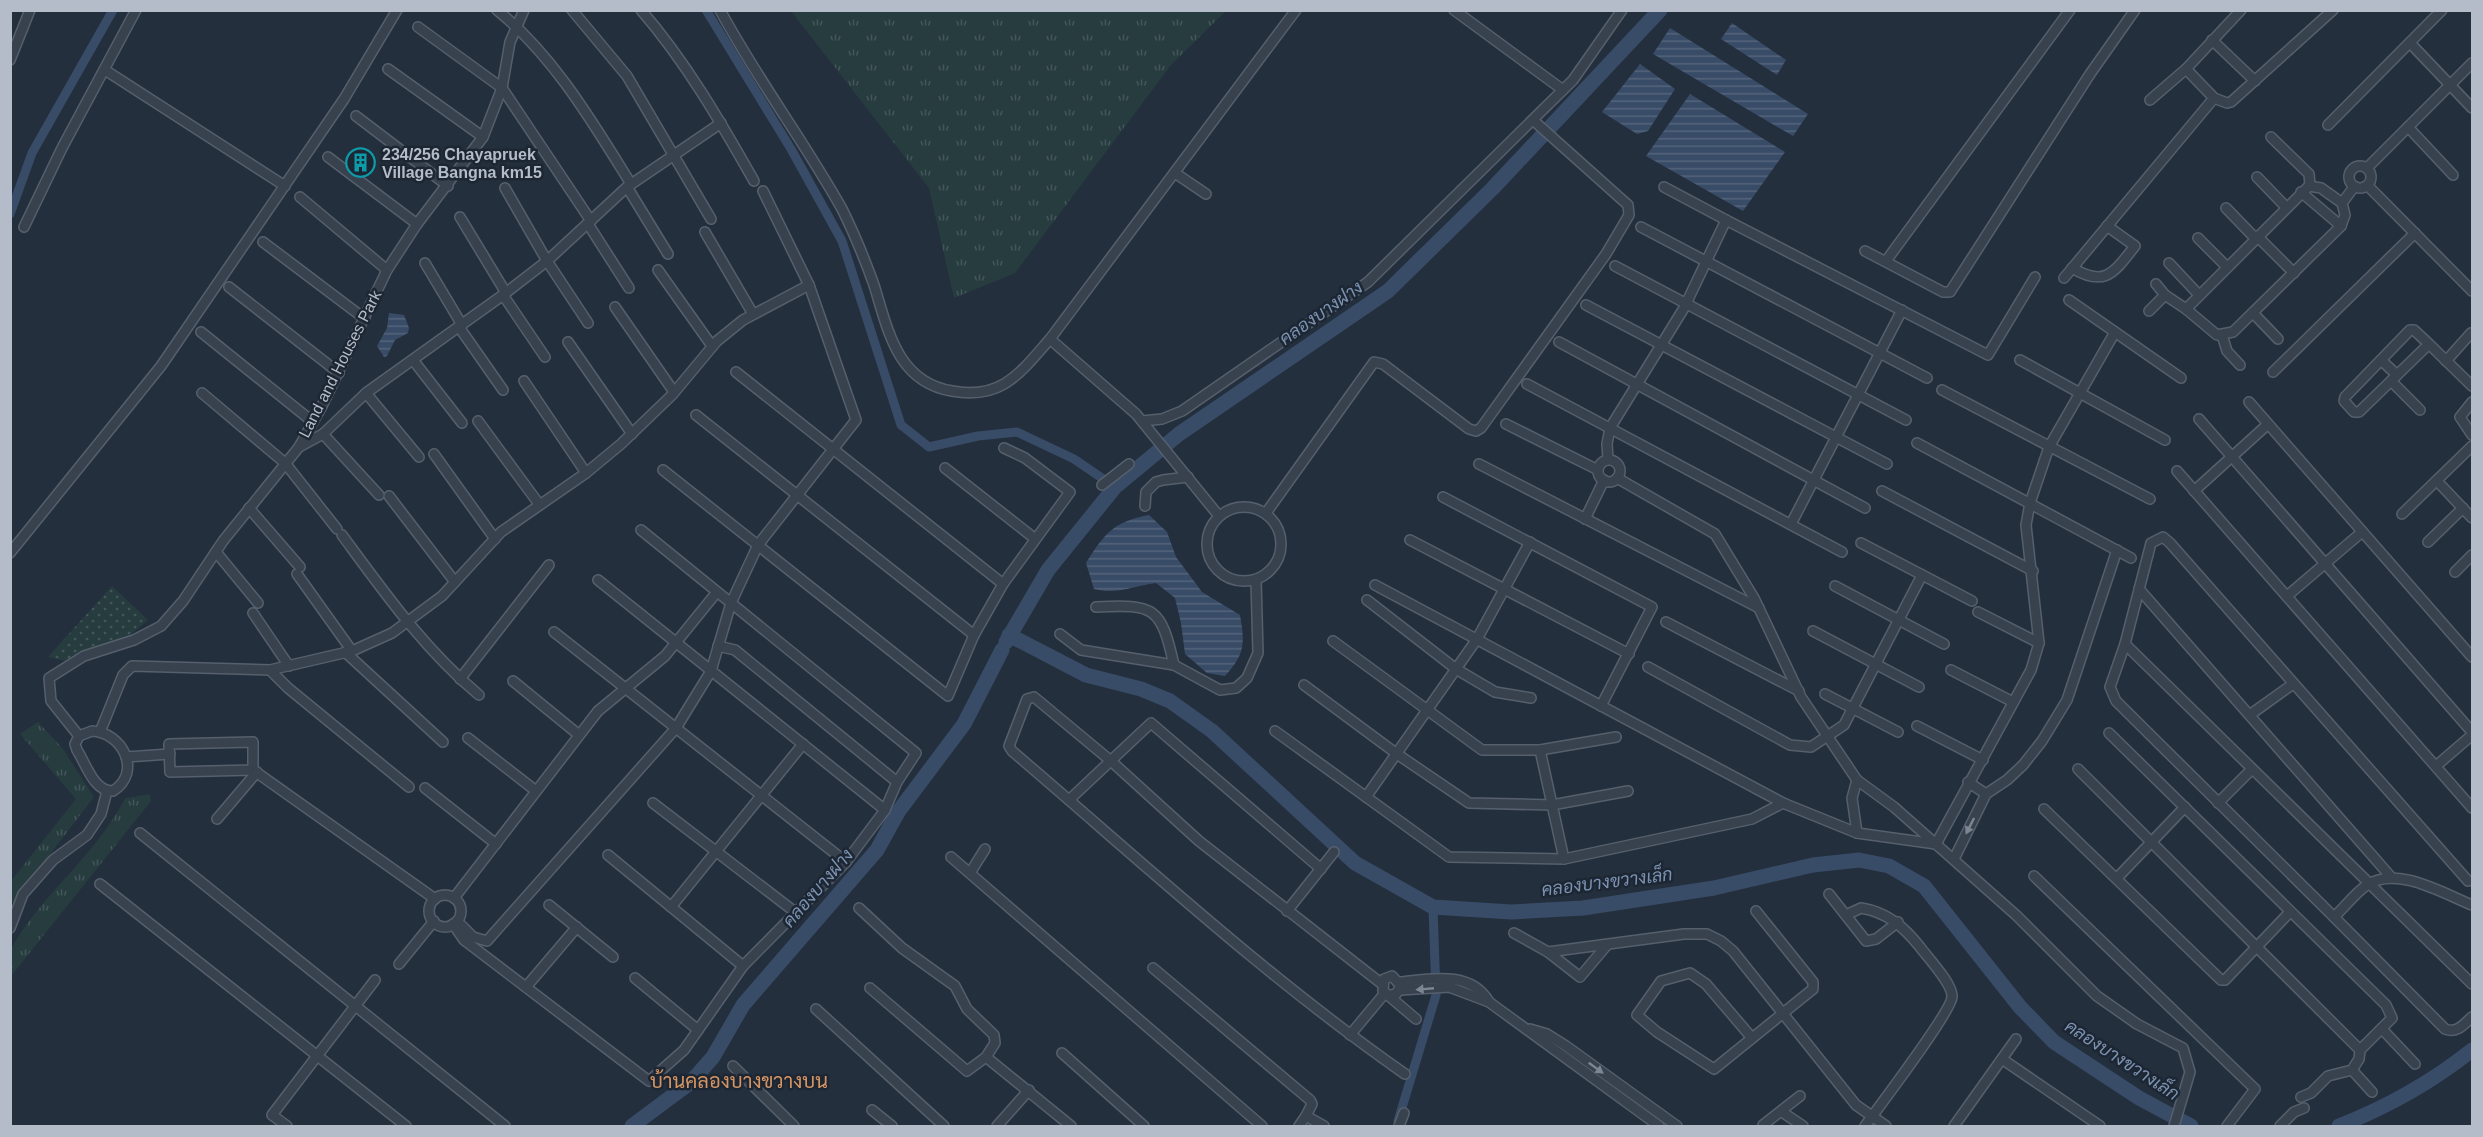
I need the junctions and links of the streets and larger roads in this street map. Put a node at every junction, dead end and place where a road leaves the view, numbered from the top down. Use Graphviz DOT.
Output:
graph roads {
  1 [pos="30,10"];
  2 [pos="136,10"];
  3 [pos="397,10"];
  4 [pos="497,10"];
  5 [pos="524,10"];
  6 [pos="572,10"];
  7 [pos="641,10"];
  8 [pos="720,10"];
  9 [pos="1296,10"];
  10 [pos="1454,10"];
  11 [pos="1622,10"];
  12 [pos="2070,10"];
  13 [pos="2135,10"];
  14 [pos="2241,10"];
  15 [pos="2333,10"];
  16 [pos="2442,10"];
  17 [pos="517,26"];
  18 [pos="417,27"];
  19 [pos="2212,40"];
  20 [pos="2411,44"];
  21 [pos="10,60"];
  22 [pos="2472,63"];
  23 [pos="388,69"];
  24 [pos="2186,69"];
  25 [pos="105,70"];
  26 [pos="2255,81"];
  27 [pos="2450,85"];
  28 [pos="502,88"];
  29 [pos="1563,90"];
  30 [pos="2214,98"];
  31 [pos="2150,100"];
  32 [pos="2472,108"];
  33 [pos="356,116"];
  34 [pos="1534,121"];
  35 [pos="721,123"];
  36 [pos="2328,125"];
  37 [pos="2408,127"];
  38 [pos="483,136"];
  39 [pos="2271,137"];
  40 [pos="673,155"];
  41 [pos="328,157"];
  42 [pos="2367,168"];
  43 [pos="1175,173"];
  44 [pos="2453,175"];
  45 [pos="2257,177"];
  46 [pos="754,181"];
  47 [pos="285,186"];
  48 [pos="448,186"];
  49 [pos="629,186"];
  50 [pos="2310,186"];
  51 [pos="2368,186"];
  52 [pos="1664,187"];
  53 [pos="2354,187"];
  54 [pos="505,188"];
  55 [pos="763,191"];
  56 [pos="2301,192"];
  57 [pos="1206,194"];
  58 [pos="300,197"];
  59 [pos="2342,202"];
  60 [pos="2286,207"];
  61 [pos="2226,208"];
  62 [pos="460,217"];
  63 [pos="711,219"];
  64 [pos="1726,220"];
  65 [pos="590,223"];
  66 [pos="417,224"];
  67 [pos="2107,226"];
  68 [pos="2341,226"];
  69 [pos="24,227"];
  70 [pos="1641,227"];
  71 [pos="705,232"];
  72 [pos="2415,233"];
  73 [pos="2256,237"];
  74 [pos="2198,238"];
  75 [pos="263,242"];
  76 [pos="1865,251"];
  77 [pos="668,254"];
  78 [pos="547,261"];
  79 [pos="1886,261"];
  80 [pos="1706,262"];
  81 [pos="425,263"];
  82 [pos="2169,263"];
  83 [pos="1615,266"];
  84 [pos="2227,267"];
  85 [pos="2072,268"];
  86 [pos="387,270"];
  87 [pos="658,270"];
  88 [pos="2294,273"];
  89 [pos="2035,277"];
  90 [pos="2064,278"];
  91 [pos="2156,284"];
  92 [pos="809,285"];
  93 [pos="2470,285"];
  94 [pos="229,287"];
  95 [pos="628,288"];
  96 [pos="505,294"];
  97 [pos="2165,295"];
  98 [pos="2199,295"];
  99 [pos="2069,300"];
  100 [pos="1686,304"];
  101 [pos="1586,305"];
  102 [pos="615,307"];
  103 [pos="2186,309"];
  104 [pos="1902,310"];
  105 [pos="2149,311"];
  106 [pos="2253,313"];
  107 [pos="753,314"];
  108 [pos="364,320"];
  109 [pos="588,323"];
  110 [pos="460,326"];
  111 [pos="201,332"];
  112 [pos="2115,332"];
  113 [pos="2470,333"];
  114 [pos="2222,335"];
  115 [pos="1050,339"];
  116 [pos="2278,339"];
  117 [pos="568,342"];
  118 [pos="1559,342"];
  119 [pos="2429,344"];
  120 [pos="1662,345"];
  121 [pos="712,346"];
  122 [pos="1880,353"];
  123 [pos="545,357"];
  124 [pos="413,360"];
  125 [pos="2020,360"];
  126 [pos="2381,360"];
  127 [pos="2446,361"];
  128 [pos="2240,365"];
  129 [pos="736,372"];
  130 [pos="2273,372"];
  131 [pos="339,373"];
  132 [pos="1927,378"];
  133 [pos="2181,378"];
  134 [pos="2394,378"];
  135 [pos="524,381"];
  136 [pos="1527,384"];
  137 [pos="1638,385"];
  138 [pos="2472,386"];
  139 [pos="503,390"];
  140 [pos="1942,390"];
  141 [pos="674,392"];
  142 [pos="202,393"];
  143 [pos="366,393"];
  144 [pos="2080,393"];
  145 [pos="1858,395"];
  146 [pos="2249,402"];
  147 [pos="2472,402"];
  148 [pos="2420,410"];
  149 [pos="696,416"];
  150 [pos="2199,419"];
  151 [pos="1906,420"];
  152 [pos="478,421"];
  153 [pos="1142,421"];
  154 [pos="313,422"];
  155 [pos="462,423"];
  156 [pos="1506,424"];
  157 [pos="2267,425"];
  158 [pos="1610,428"];
  159 [pos="324,434"];
  160 [pos="632,434"];
  161 [pos="2472,435"];
  162 [pos="1836,437"];
  163 [pos="2165,440"];
  164 [pos="1917,443"];
  165 [pos="2472,446"];
  166 [pos="299,447"];
  167 [pos="2049,447"];
  168 [pos="1004,448"];
  169 [pos="833,449"];
  170 [pos="434,454"];
  171 [pos="419,457"];
  172 [pos="2230,458"];
  173 [pos="1608,459"];
  174 [pos="285,463"];
  175 [pos="1129,464"];
  176 [pos="1479,464"];
  177 [pos="1887,464"];
  178 [pos="945,468"];
  179 [pos="663,470"];
  180 [pos="1598,470"];
  181 [pos="2176,471"];
  182 [pos="586,472"];
  183 [pos="1188,477"];
  184 [pos="1617,478"];
  185 [pos="1604,480"];
  186 [pos="2437,481"];
  187 [pos="1812,482"];
  188 [pos="1102,485"];
  189 [pos="1882,491"];
  190 [pos="2194,491"];
  191 [pos="797,495"];
  192 [pos="1443,497"];
  193 [pos="2150,499"];
  194 [pos="2030,503"];
  195 [pos="539,504"];
  196 [pos="1145,506"];
  197 [pos="249,508"];
  198 [pos="1865,508"];
  199 [pos="2463,508"];
  200 [pos="1266,513"];
  201 [pos="2402,514"];
  202 [pos="1219,516"];
  203 [pos="2472,518"];
  204 [pos="1586,519"];
  205 [pos="1791,524"];
  206 [pos="641,530"];
  207 [pos="2362,532"];
  208 [pos="1034,538"];
  209 [pos="495,539"];
  210 [pos="1410,540"];
  211 [pos="1530,542"];
  212 [pos="2428,542"];
  213 [pos="1861,543"];
  214 [pos="758,545"];
  215 [pos="2117,550"];
  216 [pos="216,552"];
  217 [pos="1842,552"];
  218 [pos="10,553"];
  219 [pos="2472,555"];
  220 [pos="2131,558"];
  221 [pos="2325,564"];
  222 [pos="549,565"];
  223 [pos="2033,571"];
  224 [pos="2455,572"];
  225 [pos="1922,575"];
  226 [pos="1256,579"];
  227 [pos="598,580"];
  228 [pos="454,582"];
  229 [pos="1003,584"];
  230 [pos="1376,585"];
  231 [pos="1835,586"];
  232 [pos="2139,589"];
  233 [pos="1504,590"];
  234 [pos="717,592"];
  235 [pos="2287,596"];
  236 [pos="1366,600"];
  237 [pos="1972,601"];
  238 [pos="258,603"];
  239 [pos="731,603"];
  240 [pos="1096,607"];
  241 [pos="1759,608"];
  242 [pos="1978,612"];
  243 [pos="253,613"];
  244 [pos="1900,620"];
  245 [pos="1666,622"];
  246 [pos="407,623"];
  247 [pos="1814,631"];
  248 [pos="554,632"];
  249 [pos="1060,634"];
  250 [pos="974,635"];
  251 [pos="1477,639"];
  252 [pos="1333,641"];
  253 [pos="676,643"];
  254 [pos="2039,643"];
  255 [pos="1944,644"];
  256 [pos="2125,644"];
  257 [pos="718,646"];
  258 [pos="348,651"];
  259 [pos="1629,654"];
  260 [pos="2472,657"];
  261 [pos="1876,664"];
  262 [pos="1174,665"];
  263 [pos="288,666"];
  264 [pos="1648,667"];
  265 [pos="1456,669"];
  266 [pos="270,670"];
  267 [pos="711,670"];
  268 [pos="1951,670"];
  269 [pos="460,679"];
  270 [pos="513,681"];
  271 [pos="2293,684"];
  272 [pos="1304,685"];
  273 [pos="1919,687"];
  274 [pos="626,688"];
  275 [pos="1798,691"];
  276 [pos="1825,694"];
  277 [pos="479,695"];
  278 [pos="1531,698"];
  279 [pos="2013,702"];
  280 [pos="1601,706"];
  281 [pos="1853,708"];
  282 [pos="1426,711"];
  283 [pos="2251,714"];
  284 [pos="1917,726"];
  285 [pos="676,728"];
  286 [pos="1275,731"];
  287 [pos="2472,731"];
  288 [pos="100,732"];
  289 [pos="1898,732"];
  290 [pos="2109,733"];
  291 [pos="579,735"];
  292 [pos="79,736"];
  293 [pos="1616,737"];
  294 [pos="1826,737"];
  295 [pos="468,738"];
  296 [pos="444,742"];
  297 [pos="802,744"];
  298 [pos="1540,750"];
  299 [pos="170,754"];
  300 [pos="1396,754"];
  301 [pos="126,757"];
  302 [pos="1983,760"];
  303 [pos="1112,761"];
  304 [pos="2436,766"];
  305 [pos="2078,770"];
  306 [pos="2251,770"];
  307 [pos="255,771"];
  308 [pos="1857,780"];
  309 [pos="897,782"];
  310 [pos="1968,782"];
  311 [pos="409,787"];
  312 [pos="425,788"];
  313 [pos="107,791"];
  314 [pos="536,791"];
  315 [pos="1628,791"];
  316 [pos="1986,794"];
  317 [pos="761,795"];
  318 [pos="1366,797"];
  319 [pos="1069,800"];
  320 [pos="653,803"];
  321 [pos="1783,803"];
  322 [pos="2218,803"];
  323 [pos="1552,805"];
  324 [pos="2185,807"];
  325 [pos="2472,808"];
  326 [pos="2044,809"];
  327 [pos="885,810"];
  328 [pos="217,819"];
  329 [pos="1857,832"];
  330 [pos="140,833"];
  331 [pos="2151,843"];
  332 [pos="495,844"];
  333 [pos="1936,844"];
  334 [pos="985,849"];
  335 [pos="716,851"];
  336 [pos="1334,852"];
  337 [pos="608,855"];
  338 [pos="951,857"];
  339 [pos="1564,859"];
  340 [pos="1954,859"];
  341 [pos="846,862"];
  342 [pos="1321,869"];
  343 [pos="970,873"];
  344 [pos="2034,876"];
  345 [pos="2391,877"];
  346 [pos="2117,878"];
  347 [pos="2468,881"];
  348 [pos="99,884"];
  349 [pos="2368,884"];
  350 [pos="1830,894"];
  351 [pos="454,898"];
  352 [pos="435,899"];
  353 [pos="549,904"];
  354 [pos="2472,905"];
  355 [pos="671,907"];
  356 [pos="859,908"];
  357 [pos="1287,910"];
  358 [pos="1756,911"];
  359 [pos="795,912"];
  360 [pos="2290,912"];
  361 [pos="1846,915"];
  362 [pos="2334,917"];
  363 [pos="434,921"];
  364 [pos="455,922"];
  365 [pos="1898,922"];
  366 [pos="577,927"];
  367 [pos="10,928"];
  368 [pos="1514,933"];
  369 [pos="1607,945"];
  370 [pos="2256,947"];
  371 [pos="1548,952"];
  372 [pos="613,957"];
  373 [pos="399,964"];
  374 [pos="743,966"];
  375 [pos="1153,968"];
  376 [pos="635,978"];
  377 [pos="375,980"];
  378 [pos="2472,984"];
  379 [pos="526,987"];
  380 [pos="870,988"];
  381 [pos="1391,989"];
  382 [pos="355,1006"];
  383 [pos="816,1009"];
  384 [pos="1784,1013"];
  385 [pos="2472,1017"];
  386 [pos="1416,1019"];
  387 [pos="1528,1028"];
  388 [pos="2382,1029"];
  389 [pos="698,1030"];
  390 [pos="1350,1035"];
  391 [pos="1752,1038"];
  392 [pos="2016,1039"];
  393 [pos="1566,1046"];
  394 [pos="2360,1050"];
  395 [pos="1062,1053"];
  396 [pos="1559,1054"];
  397 [pos="318,1056"];
  398 [pos="986,1057"];
  399 [pos="2002,1059"];
  400 [pos="2415,1065"];
  401 [pos="733,1066"];
  402 [pos="2352,1070"];
  403 [pos="1405,1074"];
  404 [pos="1029,1090"];
  405 [pos="2372,1092"];
  406 [pos="1800,1096"];
  407 [pos="872,1110"];
  408 [pos="1782,1112"];
  409 [pos="1404,1113"];
  410 [pos="1306,1116"];
  411 [pos="1872,1116"];
  412 [pos="1763,1125"];
  413 [pos="1960,1125"];
  414 [pos="2094,1125"];
  415 [pos="287,1126"];
  416 [pos="406,1126"];
  417 [pos="505,1126"];
  418 [pos="794,1126"];
  419 [pos="892,1126"];
  420 [pos="944,1126"];
  421 [pos="997,1126"];
  422 [pos="1071,1126"];
  423 [pos="1144,1126"];
  424 [pos="1262,1126"];
  425 [pos="1299,1126"];
  426 [pos="1323,1126"];
  427 [pos="1399,1126"];
  428 [pos="1659,1126"];
  429 [pos="1677,1126"];
  430 [pos="1803,1126"];
  431 [pos="1865,1126"];
  432 [pos="1886,1126"];
  433 [pos="2174,1126"];
  434 [pos="2227,1126"];
  435 [pos="2280,1126"];
  1 -- 21 [label="street"];
  2 -- 25 [label="street"];
  3 -- 47 [label="street"];
  4 -- 17 [label="street"];
  5 -- 17 [label="street, Land and Houses Park"];
  6 -- 40 [label="street"];
  7 -- 35 [label="street"];
  8 -- 115 [label="street"];
  9 -- 43 [label="street"];
  10 -- 29 [label="street"];
  11 -- 29 [label="street"];
  12 -- 79 [label="street"];
  13 -- 79 [label="street"];
  14 -- 19 [label="street"];
  15 -- 26 [label="street"];
  16 -- 20 [label="street"];
  17 -- 28 [label="street, Land and Houses Park"];
  17 -- 49 [label="street"];
  18 -- 28 [label="street"];
  19 -- 24 [label="street"];
  19 -- 26 [label="street"];
  20 -- 27 [label="street"];
  20 -- 36 [label="street"];
  22 -- 27 [label="street"];
  23 -- 38 [label="street"];
  24 -- 30 [label="street"];
  24 -- 31 [label="street"];
  25 -- 47 [label="street"];
  25 -- 69 [label="street"];
  26 -- 30 [label="street"];
  27 -- 32 [label="street"];
  27 -- 37 [label="street"];
  28 -- 38 [label="street, Land and Houses Park"];
  28 -- 65 [label="street"];
  29 -- 34 [label="street"];
  30 -- 67 [label="street"];
  33 -- 48 [label="street"];
  34 -- 153 [label="street"];
  34 -- 200 [label="street"];
  35 -- 40 [label="street"];
  35 -- 46 [label="street"];
  37 -- 42 [label="street"];
  37 -- 44 [label="street"];
  38 -- 48 [label="street, Land and Houses Park"];
  39 -- 50 [label="street"];
  40 -- 49 [label="street"];
  40 -- 63 [label="street"];
  41 -- 66 [label="street"];
  42 -- 51 [label="street"];
  42 -- 53 [label="street"];
  43 -- 57 [label="street"];
  43 -- 115 [label="street"];
  45 -- 60 [label="street"];
  47 -- 218 [label="street"];
  48 -- 66 [label="street, Land and Houses Park"];
  49 -- 65 [label="street"];
  49 -- 77 [label="street"];
  50 -- 56 [label="street"];
  50 -- 59 [label="street"];
  51 -- 53 [label="street"];
  51 -- 72 [label="street"];
  52 -- 64 [label="street"];
  53 -- 59 [label="street"];
  54 -- 78 [label="street"];
  55 -- 92 [label="street"];
  56 -- 60 [label="street"];
  56 -- 68 [label="street"];
  58 -- 86 [label="street"];
  59 -- 68 [label="street"];
  60 -- 73 [label="street"];
  61 -- 73 [label="street"];
  62 -- 96 [label="street"];
  64 -- 80 [label="street"];
  64 -- 104 [label="street"];
  65 -- 78 [label="street"];
  65 -- 95 [label="street"];
  66 -- 86 [label="street, Land and Houses Park"];
  67 -- 85 [label="street"];
  67 -- 85 [label="street"];
  68 -- 88 [label="street"];
  70 -- 80 [label="street"];
  71 -- 107 [label="street"];
  72 -- 93 [label="street"];
  72 -- 130 [label="street"];
  73 -- 84 [label="street"];
  73 -- 88 [label="street"];
  74 -- 84 [label="street"];
  75 -- 108 [label="street"];
  76 -- 79 [label="street"];
  78 -- 96 [label="street"];
  78 -- 109 [label="street"];
  80 -- 100 [label="street"];
  80 -- 122 [label="street"];
  81 -- 110 [label="street"];
  82 -- 98 [label="street"];
  83 -- 100 [label="street"];
  84 -- 98 [label="street"];
  85 -- 90 [label="street"];
  86 -- 108 [label="street, Land and Houses Park"];
  87 -- 121 [label="street"];
  88 -- 106 [label="street"];
  89 -- 104 [label="street"];
  91 -- 97 [label="street"];
  92 -- 107 [label="street"];
  92 -- 169 [label="street"];
  94 -- 131 [label="street"];
  96 -- 110 [label="street"];
  96 -- 123 [label="street"];
  97 -- 103 [label="street"];
  97 -- 105 [label="street"];
  98 -- 103 [label="street"];
  99 -- 112 [label="street"];
  100 -- 120 [label="street"];
  100 -- 145 [label="street"];
  101 -- 120 [label="street"];
  102 -- 141 [label="street"];
  103 -- 114 [label="street"];
  104 -- 122 [label="street"];
  106 -- 114 [label="street"];
  106 -- 116 [label="street"];
  107 -- 121 [label="street"];
  108 -- 131 [label="street, Land and Houses Park"];
  110 -- 124 [label="street"];
  110 -- 139 [label="street"];
  111 -- 154 [label="street"];
  112 -- 133 [label="street"];
  112 -- 144 [label="street"];
  113 -- 127 [label="street"];
  114 -- 128 [label="street"];
  115 -- 153 [label="street"];
  117 -- 160 [label="street"];
  118 -- 137 [label="street"];
  119 -- 126 [label="street"];
  119 -- 127 [label="street"];
  119 -- 134 [label="street"];
  120 -- 137 [label="street"];
  120 -- 162 [label="street"];
  121 -- 141 [label="street"];
  122 -- 132 [label="street"];
  122 -- 145 [label="street"];
  124 -- 143 [label="street"];
  124 -- 155 [label="street"];
  125 -- 144 [label="street"];
  126 -- 134 [label="street"];
  126 -- 134 [label="street"];
  127 -- 138 [label="street"];
  129 -- 169 [label="street"];
  131 -- 154 [label="street, Land and Houses Park"];
  134 -- 148 [label="street"];
  135 -- 182 [label="street"];
  136 -- 158 [label="street"];
  137 -- 158 [label="street"];
  137 -- 187 [label="street"];
  140 -- 167 [label="street"];
  141 -- 160 [label="street"];
  142 -- 174 [label="street"];
  143 -- 159 [label="street"];
  143 -- 171 [label="street"];
  144 -- 163 [label="street"];
  144 -- 167 [label="street"];
  145 -- 151 [label="street"];
  145 -- 162 [label="street"];
  146 -- 157 [label="street"];
  147 -- 161 [label="street"];
  149 -- 191 [label="street"];
  150 -- 172 [label="street"];
  152 -- 195 [label="street"];
  153 -- 183 [label="street"];
  154 -- 166 [label="street, Land and Houses Park"];
  156 -- 180 [label="street"];
  157 -- 172 [label="street"];
  157 -- 207 [label="street"];
  158 -- 173 [label="street"];
  158 -- 205 [label="street"];
  159 -- 166 [label="street"];
  159 -- 228 [label="street"];
  160 -- 182 [label="street"];
  162 -- 177 [label="street"];
  162 -- 187 [label="street"];
  164 -- 194 [label="street"];
  165 -- 186 [label="street"];
  166 -- 174 [label="street, Land and Houses Park"];
  167 -- 193 [label="street"];
  167 -- 194 [label="street"];
  168 -- 208 [label="street"];
  169 -- 191 [label="street"];
  169 -- 229 [label="street"];
  170 -- 209 [label="street"];
  172 -- 190 [label="street"];
  172 -- 221 [label="street"];
  173 -- 180 [label="street"];
  173 -- 184 [label="street"];
  174 -- 197 [label="street, Land and Houses Park"];
  174 -- 246 [label="street"];
  175 -- 188 [label="street"];
  176 -- 204 [label="street"];
  178 -- 208 [label="street"];
  179 -- 214 [label="street"];
  180 -- 185 [label="street"];
  181 -- 190 [label="street"];
  182 -- 195 [label="street"];
  183 -- 196 [label="street"];
  183 -- 202 [label="street"];
  184 -- 185 [label="street"];
  184 -- 241 [label="street"];
  185 -- 204 [label="street"];
  186 -- 199 [label="street"];
  186 -- 201 [label="street"];
  187 -- 198 [label="street"];
  187 -- 205 [label="street"];
  189 -- 223 [label="street"];
  190 -- 235 [label="street"];
  191 -- 214 [label="street"];
  191 -- 250 [label="street"];
  192 -- 211 [label="street"];
  194 -- 215 [label="street"];
  194 -- 223 [label="street"];
  195 -- 209 [label="street"];
  197 -- 216 [label="street, Land and Houses Park"];
  197 -- 258 [label="street"];
  199 -- 203 [label="street"];
  199 -- 212 [label="street"];
  200 -- 202 [label="street"];
  200 -- 226 [label="street"];
  202 -- 226 [label="street"];
  204 -- 241 [label="street"];
  205 -- 217 [label="street"];
  206 -- 234 [label="street"];
  207 -- 221 [label="street"];
  207 -- 260 [label="street"];
  208 -- 229 [label="street"];
  209 -- 228 [label="street"];
  210 -- 233 [label="street"];
  211 -- 233 [label="street"];
  211 -- 259 [label="street"];
  213 -- 225 [label="street"];
  214 -- 239 [label="street"];
  214 -- 250 [label="street"];
  215 -- 220 [label="street"];
  215 -- 316 [label="street"];
  216 -- 238 [label="street"];
  216 -- 292 [label="street, Land and Houses Park"];
  219 -- 224 [label="street"];
  221 -- 235 [label="street"];
  221 -- 287 [label="street"];
  222 -- 269 [label="street"];
  223 -- 254 [label="street"];
  225 -- 237 [label="street"];
  225 -- 244 [label="street"];
  226 -- 262 [label="street"];
  227 -- 253 [label="street"];
  228 -- 246 [label="street"];
  229 -- 250 [label="street"];
  230 -- 251 [label="street"];
  231 -- 244 [label="street"];
  232 -- 256 [label="street"];
  232 -- 271 [label="street"];
  232 -- 283 [label="street"];
  233 -- 251 [label="street"];
  233 -- 259 [label="street"];
  234 -- 239 [label="street"];
  234 -- 253 [label="street"];
  235 -- 304 [label="street"];
  236 -- 265 [label="street"];
  239 -- 257 [label="street"];
  239 -- 309 [label="street"];
  240 -- 262 [label="street"];
  241 -- 275 [label="street"];
  242 -- 254 [label="street"];
  243 -- 263 [label="street"];
  244 -- 255 [label="street"];
  244 -- 261 [label="street"];
  245 -- 275 [label="street"];
  246 -- 258 [label="street"];
  246 -- 269 [label="street"];
  247 -- 261 [label="street"];
  248 -- 274 [label="street"];
  249 -- 262 [label="street"];
  251 -- 265 [label="street"];
  251 -- 280 [label="street"];
  252 -- 282 [label="street"];
  253 -- 267 [label="street"];
  253 -- 274 [label="street"];
  254 -- 279 [label="street"];
  256 -- 306 [label="street"];
  256 -- 322 [label="street"];
  257 -- 267 [label="street"];
  257 -- 309 [label="street"];
  258 -- 263 [label="street"];
  258 -- 296 [label="street"];
  259 -- 280 [label="street"];
  261 -- 273 [label="street"];
  261 -- 281 [label="street"];
  263 -- 266 [label="street"];
  264 -- 294 [label="street"];
  265 -- 278 [label="street"];
  265 -- 282 [label="street"];
  266 -- 288 [label="street"];
  266 -- 311 [label="street"];
  267 -- 285 [label="street"];
  267 -- 297 [label="street"];
  268 -- 279 [label="street"];
  269 -- 277 [label="street"];
  270 -- 291 [label="street"];
  271 -- 283 [label="street"];
  271 -- 347 [label="street"];
  272 -- 300 [label="street"];
  274 -- 285 [label="street"];
  274 -- 291 [label="street"];
  275 -- 294 [label="street"];
  276 -- 281 [label="street"];
  279 -- 302 [label="street"];
  280 -- 321 [label="street"];
  281 -- 289 [label="street"];
  281 -- 294 [label="street"];
  282 -- 298 [label="street"];
  282 -- 300 [label="street"];
  283 -- 345 [label="street"];
  284 -- 302 [label="street"];
  285 -- 317 [label="street"];
  285 -- 364 [label="street"];
  286 -- 318 [label="street"];
  287 -- 304 [label="street"];
  288 -- 292 [label="street"];
  288 -- 301 [label="street"];
  290 -- 324 [label="street"];
  291 -- 314 [label="street"];
  292 -- 313 [label="street"];
  293 -- 298 [label="street"];
  294 -- 308 [label="street"];
  295 -- 314 [label="street"];
  297 -- 317 [label="street"];
  297 -- 327 [label="street"];
  298 -- 323 [label="street"];
  299 -- 301 [label="street"];
  299 -- 307 [label="street"];
  299 -- 307 [label="street"];
  300 -- 318 [label="street"];
  300 -- 323 [label="street"];
  301 -- 313 [label="street"];
  302 -- 310 [label="street"];
  303 -- 319 [label="street"];
  303 -- 319 [label="street"];
  303 -- 342 [label="street"];
  303 -- 357 [label="street"];
  304 -- 325 [label="street"];
  305 -- 331 [label="street"];
  306 -- 322 [label="street"];
  306 -- 349 [label="street"];
  307 -- 328 [label="street"];
  307 -- 352 [label="street"];
  308 -- 329 [label="street"];
  308 -- 333 [label="street"];
  309 -- 327 [label="street"];
  310 -- 316 [label="street"];
  310 -- 333 [label="street"];
  312 -- 332 [label="street"];
  313 -- 367 [label="street"];
  314 -- 332 [label="street"];
  315 -- 323 [label="street"];
  316 -- 340 [label="street, one-way"];
  317 -- 335 [label="street"];
  317 -- 341 [label="street"];
  318 -- 339 [label="street"];
  319 -- 390 [label="street"];
  320 -- 335 [label="street"];
  321 -- 329 [label="street"];
  321 -- 339 [label="street"];
  322 -- 362 [label="street"];
  323 -- 339 [label="street"];
  324 -- 331 [label="street"];
  324 -- 360 [label="street"];
  326 -- 346 [label="street"];
  327 -- 341 [label="street"];
  329 -- 333 [label="street"];
  330 -- 382 [label="street"];
  331 -- 346 [label="street"];
  331 -- 370 [label="street"];
  332 -- 351 [label="street"];
  333 -- 340 [label="street"];
  334 -- 343 [label="street"];
  335 -- 355 [label="street"];
  335 -- 359 [label="street"];
  336 -- 342 [label="street"];
  337 -- 355 [label="street"];
  338 -- 343 [label="street"];
  340 -- 433 [label="street"];
  341 -- 359 [label="street"];
  342 -- 357 [label="street"];
  343 -- 424 [label="street"];
  344 -- 434 [label="street"];
  345 -- 349 [label="street"];
  345 -- 354 [label="street"];
  346 -- 370 [label="street"];
  348 -- 397 [label="street"];
  349 -- 362 [label="street"];
  349 -- 378 [label="street"];
  350 -- 361 [label="street"];
  351 -- 352 [label="street"];
  351 -- 364 [label="street"];
  352 -- 363 [label="street"];
  353 -- 366 [label="street"];
  355 -- 374 [label="street"];
  356 -- 398 [label="street"];
  357 -- 381 [label="street"];
  358 -- 384 [label="street"];
  359 -- 374 [label="street"];
  360 -- 370 [label="street"];
  360 -- 388 [label="street"];
  361 -- 365 [label="street"];
  361 -- 365 [label="street"];
  362 -- 385 [label="street"];
  363 -- 364 [label="street"];
  363 -- 373 [label="street"];
  364 -- 379 [label="street"];
  365 -- 411 [label="street"];
  366 -- 372 [label="street"];
  366 -- 379 [label="street"];
  368 -- 371 [label="street"];
  369 -- 371 [label="street"];
  369 -- 371 [label="street"];
  369 -- 384 [label="street"];
  370 -- 394 [label="street"];
  374 -- 389 [label="street"];
  375 -- 410 [label="street"];
  376 -- 389 [label="street"];
  377 -- 382 [label="street"];
  379 -- 389 [label="street"];
  380 -- 398 [label="street"];
  381 -- 386 [label="street"];
  381 -- 387 [label="street"];
  381 -- 390 [label="street"];
  382 -- 397 [label="street"];
  382 -- 417 [label="street"];
  383 -- 420 [label="street"];
  384 -- 391 [label="street"];
  384 -- 411 [label="street"];
  387 -- 393 [label="street"];
  387 -- 396 [label="street"];
  388 -- 394 [label="street"];
  388 -- 400 [label="street"];
  390 -- 403 [label="street"];
  391 -- 391 [label="street"];
  392 -- 399 [label="street"];
  393 -- 396 [label="street"];
  393 -- 429 [label="street, one-way"];
  394 -- 402 [label="street"];
  395 -- 423 [label="street"];
  396 -- 428 [label="street"];
  397 -- 415 [label="street"];
  397 -- 416 [label="street"];
  398 -- 404 [label="street"];
  399 -- 413 [label="street"];
  399 -- 414 [label="street"];
  401 -- 418 [label="street"];
  402 -- 405 [label="street"];
  402 -- 435 [label="street"];
  404 -- 421 [label="street"];
  404 -- 422 [label="street"];
  406 -- 408 [label="street"];
  407 -- 419 [label="street"];
  408 -- 412 [label="street"];
  408 -- 430 [label="street"];
  409 -- 427 [label="street"];
  410 -- 425 [label="street"];
  410 -- 426 [label="street"];
  411 -- 431 [label="street"];
  411 -- 432 [label="street"];
}
